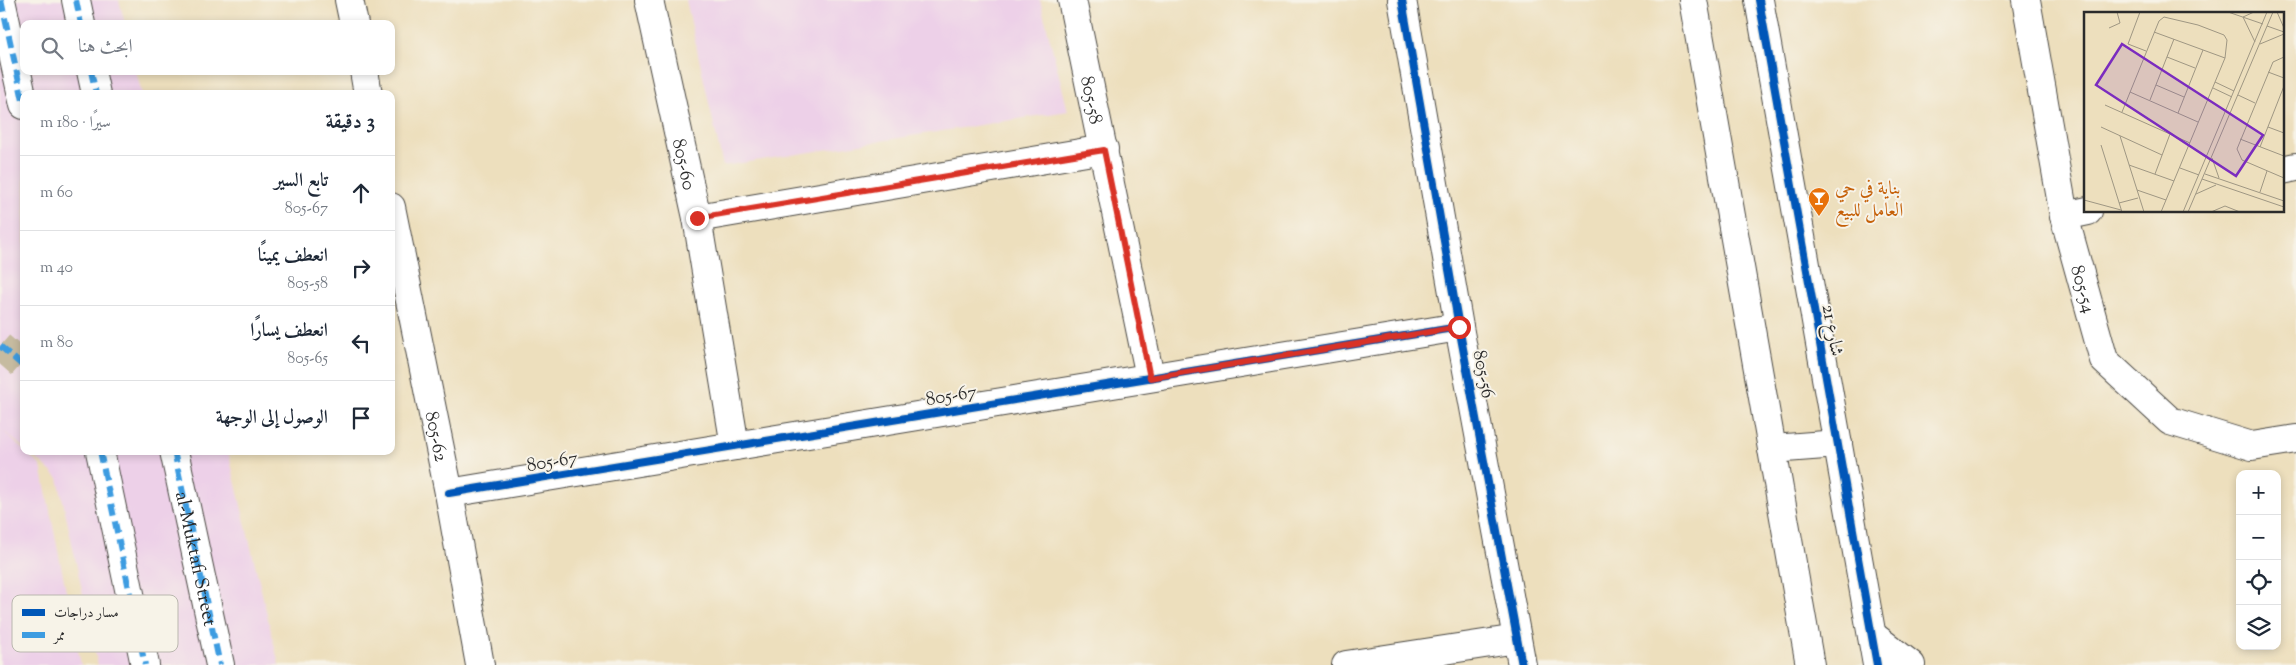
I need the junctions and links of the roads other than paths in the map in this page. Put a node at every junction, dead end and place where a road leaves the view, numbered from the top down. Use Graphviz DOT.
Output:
graph roads {
  1 [pos="1,0"];
  2 [pos="76,0"];
  3 [pos="350,0"];
  4 [pos="649,0"];
  5 [pos="1072,0"];
  6 [pos="1402,0"];
  7 [pos="1693,0"];
  8 [pos="1759,0"];
  9 [pos="2026,0"];
  10 [pos="80,20"];
  11 [pos="353,20"];
  12 [pos="92,75"];
  13 [pos="365,75"];
  14 [pos="21,90"];
  15 [pos="95,90"];
  16 [pos="367,90"];
  17 [pos="1104,150"];
  18 [pos="2076,214"];
  19 [pos="697,218"];
  20 [pos="395,227"];
  21 [pos="1459,327"];
  22 [pos="1150,378"];
  23 [pos="2296,439"];
  24 [pos="1838,444"];
  25 [pos="735,446"];
  26 [pos="1772,449"];
  27 [pos="101,455"];
  28 [pos="175,455"];
  29 [pos="449,493"];
  30 [pos="130,595"];
  31 [pos="1872,635"];
  32 [pos="142,652"];
  33 [pos="1520,652"];
  34 [pos="145,665"];
  35 [pos="220,665"];
  36 [pos="480,665"];
  37 [pos="1346,665"];
  38 [pos="1810,665"];
  39 [pos="1877,665"];
  40 [pos="1911,665"];
  1 -- 14 [label="street"];
  2 -- 10 [label="street"];
  3 -- 11 [label="street"];
  4 -- 19 [label="street, 805-60"];
  5 -- 17 [label="street, 805-58"];
  6 -- 21 [label="street, 805-56"];
  7 -- 26 [label="street"];
  8 -- 24 [label="street, شارع 21"];
  9 -- 18 [label="street, 805-54"];
  12 -- 15 [label="street"];
  13 -- 16 [label="street"];
  17 -- 19 [label="street"];
  17 -- 22 [label="street, 805-58"];
  18 -- 23 [label="street, 805-54"];
  19 -- 25 [label="street, 805-60"];
  20 -- 29 [label="street, 805-62"];
  21 -- 22 [label="street, 805-67"];
  21 -- 33 [label="street, 805-56"];
  22 -- 25 [label="street, 805-67"];
  24 -- 26 [label="street"];
  24 -- 31 [label="street, شارع 21"];
  25 -- 29 [label="street, 805-67"];
  26 -- 38 [label="street"];
  27 -- 30 [label="street"];
  28 -- 35 [label="street, al-Muktafi Street"];
  29 -- 36 [label="street, 805-62"];
  31 -- 39 [label="street, شارع 21"];
  31 -- 40 [label="street"];
  32 -- 34 [label="street"];
  33 -- 37 [label="street"];
}
